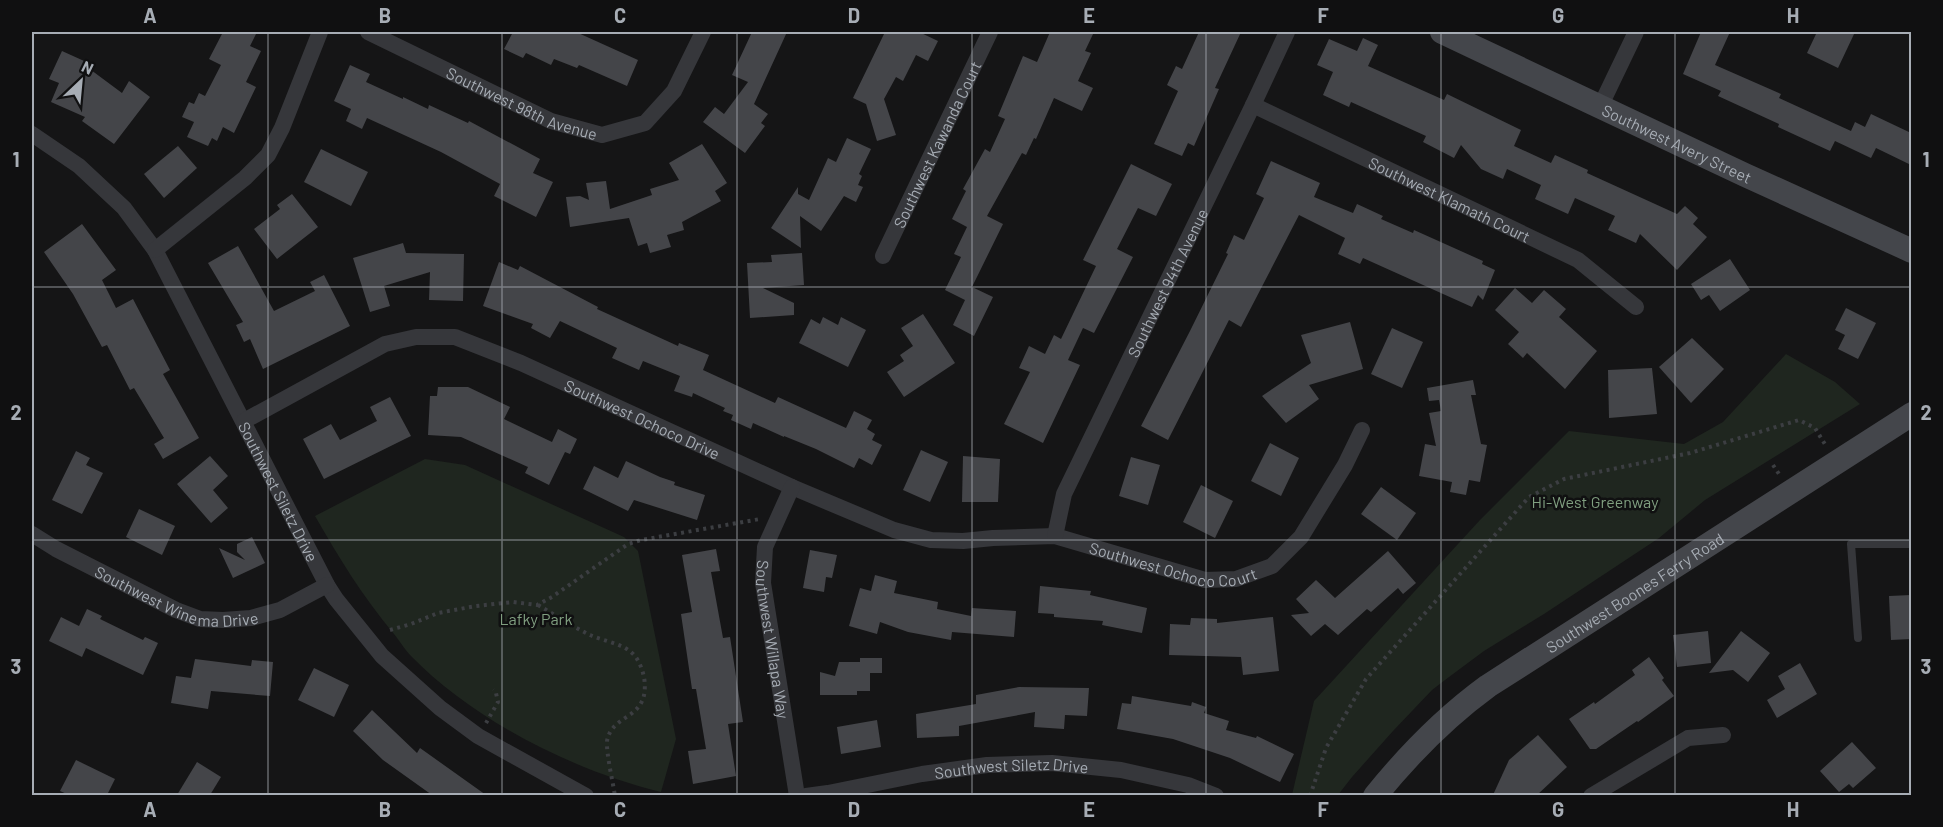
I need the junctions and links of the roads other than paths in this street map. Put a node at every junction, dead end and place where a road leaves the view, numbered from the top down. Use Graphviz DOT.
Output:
graph roads {
  1 [pos="320,32"];
  2 [pos="368,32"];
  3 [pos="703,32"];
  4 [pos="990,32"];
  5 [pos="1287,32"];
  6 [pos="1442,32"];
  7 [pos="1636,32"];
  8 [pos="1253,105"];
  9 [pos="1600,107"];
  10 [pos="32,134"];
  11 [pos="155,250"];
  12 [pos="1911,250"];
  13 [pos="883,256"];
  14 [pos="1636,307"];
  15 [pos="1909,420"];
  16 [pos="244,421"];
  17 [pos="1362,430"];
  18 [pos="792,488"];
  19 [pos="32,534"];
  20 [pos="1055,537"];
  21 [pos="1911,544"];
  22 [pos="327,585"];
  23 [pos="1858,638"];
  24 [pos="1723,735"];
  25 [pos="586,795"];
  26 [pos="797,795"];
  27 [pos="806,795"];
  28 [pos="1216,795"];
  29 [pos="1375,795"];
  30 [pos="1591,795"];
  1 -- 11 [label="street"];
  2 -- 3 [label="street, Southwest 98th Avenue"];
  4 -- 13 [label="street, Southwest Kawanda Court"];
  5 -- 8 [label="street, Southwest 94th Avenue"];
  6 -- 9 [label="main road, Southwest Avery Street"];
  7 -- 9 [label="street"];
  8 -- 14 [label="street, Southwest Klamath Court"];
  8 -- 20 [label="street, Southwest 94th Avenue"];
  9 -- 12 [label="main road, Southwest Avery Street"];
  10 -- 11 [label="street, Southwest Siletz Drive"];
  11 -- 16 [label="street, Southwest Siletz Drive"];
  15 -- 29 [label="main road, Southwest Boones Ferry Road"];
  16 -- 18 [label="street, Southwest Ochoco Drive"];
  16 -- 22 [label="street, Southwest Siletz Drive"];
  17 -- 20 [label="street, Southwest Ochoco Court"];
  18 -- 20 [label="street, Southwest Ochoco Drive"];
  18 -- 26 [label="street, Southwest Willapa Way"];
  19 -- 22 [label="street, Southwest Winema Drive"];
  21 -- 23 [label="lane"];
  22 -- 25 [label="street, Southwest Siletz Drive"];
  24 -- 30 [label="street"];
  27 -- 28 [label="street, Southwest Siletz Drive"];
}
